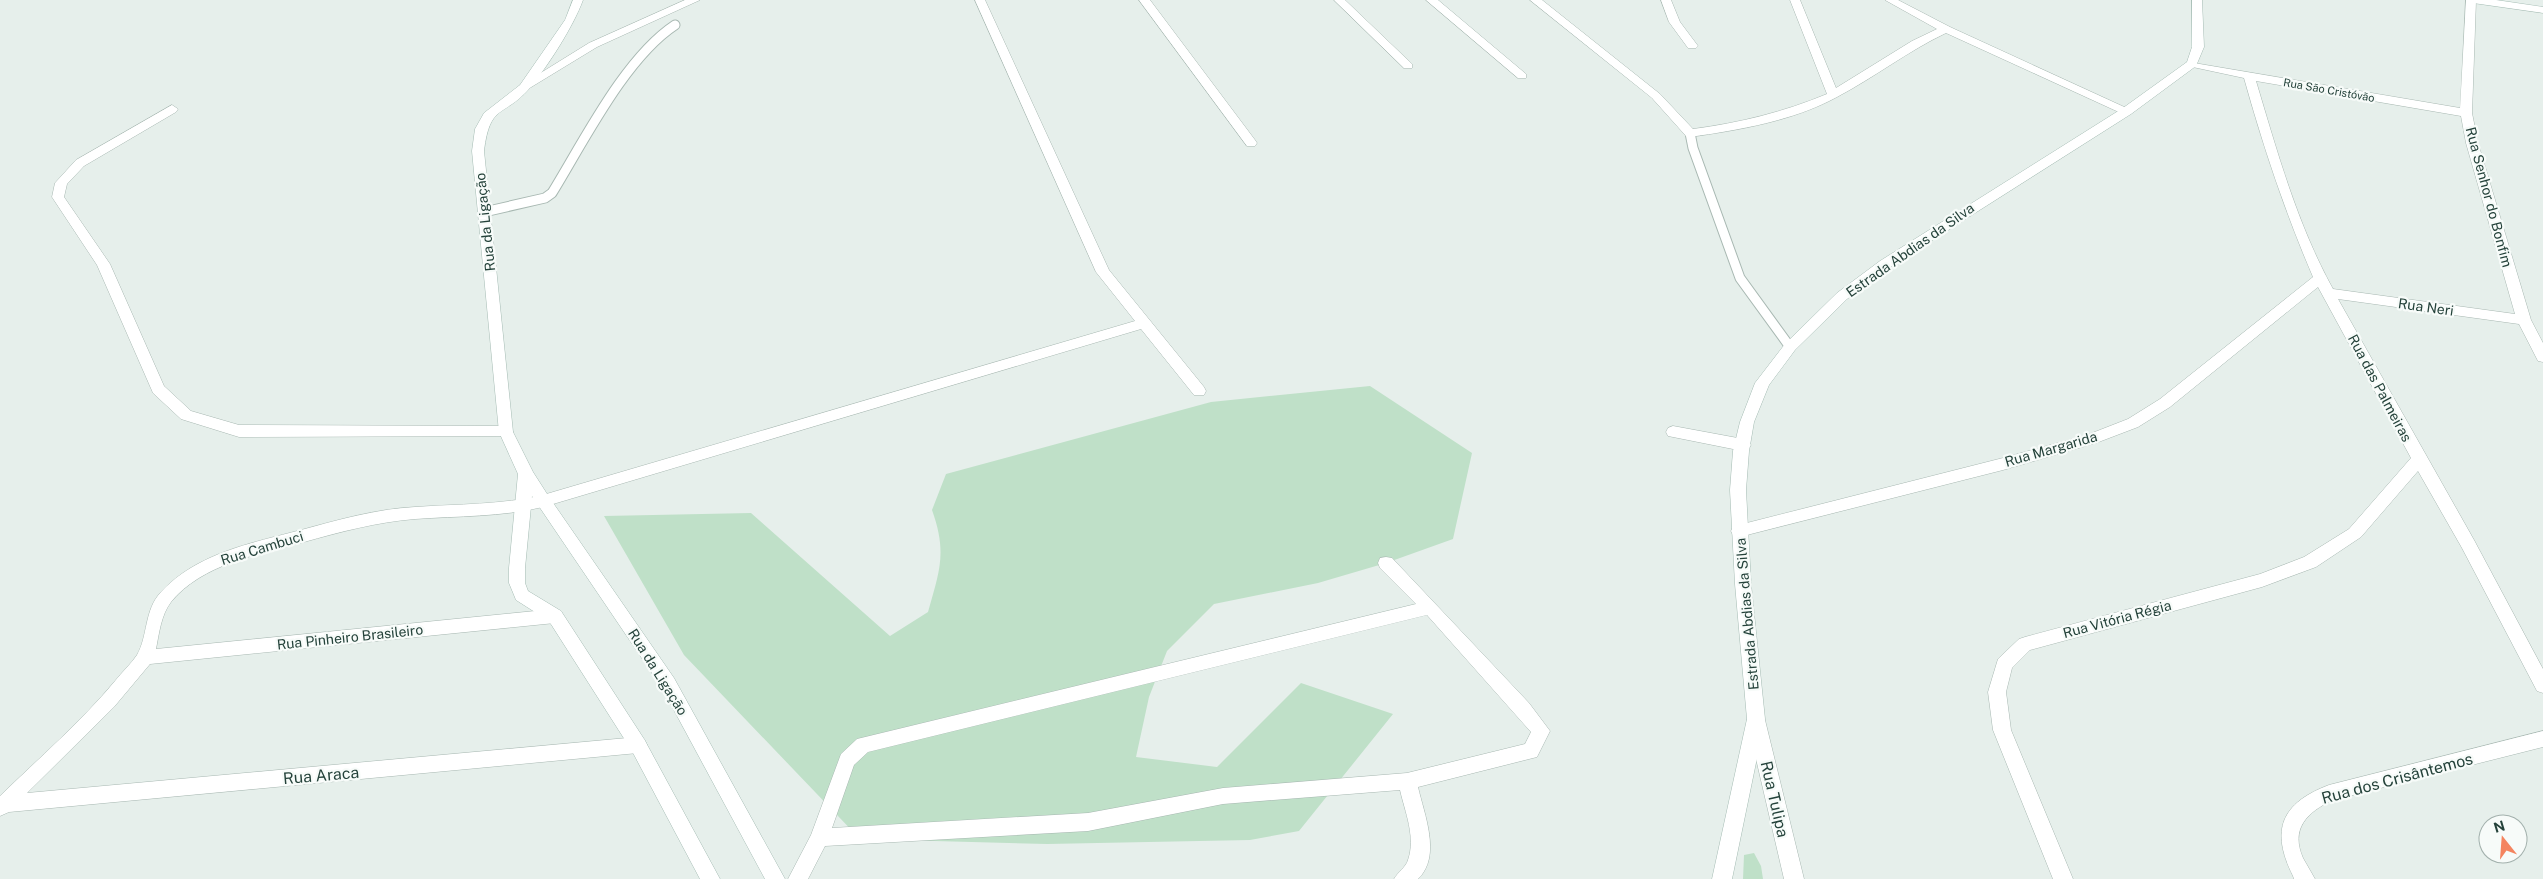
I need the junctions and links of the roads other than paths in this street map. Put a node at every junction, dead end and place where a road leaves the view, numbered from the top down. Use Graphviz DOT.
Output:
graph roads {
  1 [pos="578,0"];
  2 [pos="695,0"];
  3 [pos="980,0"];
  4 [pos="1144,0"];
  5 [pos="1339,0"];
  6 [pos="1432,0"];
  7 [pos="1535,0"];
  8 [pos="1666,0"];
  9 [pos="1794,0"];
  10 [pos="1890,0"];
  11 [pos="2197,0"];
  12 [pos="2472,0"];
  13 [pos="2543,10"];
  14 [pos="674,25"];
  15 [pos="1946,29"];
  16 [pos="1692,46"];
  17 [pos="2192,64"];
  18 [pos="1408,66"];
  19 [pos="1522,76"];
  20 [pos="2250,76"];
  21 [pos="524,87"];
  22 [pos="1834,95"];
  23 [pos="172,109"];
  24 [pos="2127,111"];
  25 [pos="2466,113"];
  26 [pos="1690,133"];
  27 [pos="1251,143"];
  28 [pos="484,212"];
  29 [pos="2320,278"];
  30 [pos="2329,293"];
  31 [pos="2524,320"];
  32 [pos="1146,324"];
  33 [pos="1790,347"];
  34 [pos="2543,357"];
  35 [pos="1199,391"];
  36 [pos="506,432"];
  37 [pos="1673,432"];
  38 [pos="1743,446"];
  39 [pos="2419,459"];
  40 [pos="526,474"];
  41 [pos="543,501"];
  42 [pos="521,506"];
  43 [pos="1739,531"];
  44 [pos="1386,563"];
  45 [pos="1430,608"];
  46 [pos="555,616"];
  47 [pos="144,657"];
  48 [pos="2543,686"];
  49 [pos="1756,720"];
  50 [pos="2543,739"];
  51 [pos="638,745"];
  52 [pos="1407,781"];
  53 [pos="2,806"];
  54 [pos="819,838"];
  55 [pos="710,879"];
  56 [pos="774,879"];
  57 [pos="798,879"];
  58 [pos="1404,879"];
  59 [pos="1722,879"];
  60 [pos="1794,879"];
  61 [pos="2063,879"];
  62 [pos="2306,879"];
  1 -- 21 [label="street, Rua da Ligação"];
  2 -- 21 [label="street"];
  3 -- 32 [label="street"];
  4 -- 27 [label="street"];
  5 -- 18 [label="street"];
  6 -- 19 [label="street"];
  7 -- 26 [label="street"];
  8 -- 16 [label="street"];
  9 -- 22 [label="street"];
  10 -- 15 [label="street"];
  11 -- 17 [label="street"];
  12 -- 13 [label="street"];
  12 -- 25 [label="street, Rua Senhor do Bonfim"];
  14 -- 28 [label="lane"];
  15 -- 22 [label="street"];
  15 -- 24 [label="street"];
  17 -- 20 [label="street, Rua São Cristóvão"];
  17 -- 24 [label="street, Estrada Abdias da Silva"];
  20 -- 25 [label="street, Rua São Cristóvão"];
  20 -- 29 [label="street, Rua das Palmeiras"];
  21 -- 28 [label="street, Rua da Ligação"];
  22 -- 26 [label="street"];
  23 -- 36 [label="street"];
  24 -- 33 [label="street, Estrada Abdias da Silva"];
  25 -- 31 [label="street, Rua Senhor do Bonfim"];
  26 -- 33 [label="lane"];
  28 -- 36 [label="street, Rua da Ligação"];
  29 -- 30 [label="street, Rua das Palmeiras"];
  29 -- 43 [label="street, Rua Margarida"];
  30 -- 31 [label="street, Rua Neri"];
  30 -- 39 [label="street, Rua das Palmeiras"];
  31 -- 34 [label="street, Rua Senhor do Bonfim"];
  32 -- 35 [label="street"];
  32 -- 41 [label="street, Rua Cambuci"];
  33 -- 38 [label="street, Estrada Abdias da Silva"];
  36 -- 40 [label="street, Rua da Ligação"];
  37 -- 38 [label="street"];
  38 -- 43 [label="street, Estrada Abdias da Silva"];
  39 -- 48 [label="street, Rua das Palmeiras"];
  39 -- 61 [label="street, Rua Vitória Régia"];
  40 -- 41 [label="street, Rua da Ligação"];
  40 -- 42 [label="street"];
  41 -- 42 [label="street, Rua Cambuci"];
  41 -- 56 [label="street, Rua da Ligação"];
  42 -- 46 [label="street"];
  42 -- 47 [label="street, Rua Cambuci"];
  43 -- 49 [label="street, Estrada Abdias da Silva"];
  44 -- 45 [label="street"];
  45 -- 52 [label="street"];
  45 -- 54 [label="street"];
  46 -- 47 [label="street, Rua Pinheiro Brasileiro"];
  46 -- 51 [label="street"];
  47 -- 53 [label="street, Rua Cambuci"];
  49 -- 59 [label="street, Estrada Abdias da Silva"];
  49 -- 60 [label="street, Rua Tulipa"];
  50 -- 62 [label="street, Rua dos Crisântemos"];
  51 -- 53 [label="street, Rua Araca"];
  51 -- 55 [label="street"];
  52 -- 54 [label="street"];
  52 -- 58 [label="street"];
  54 -- 57 [label="street"];
}
